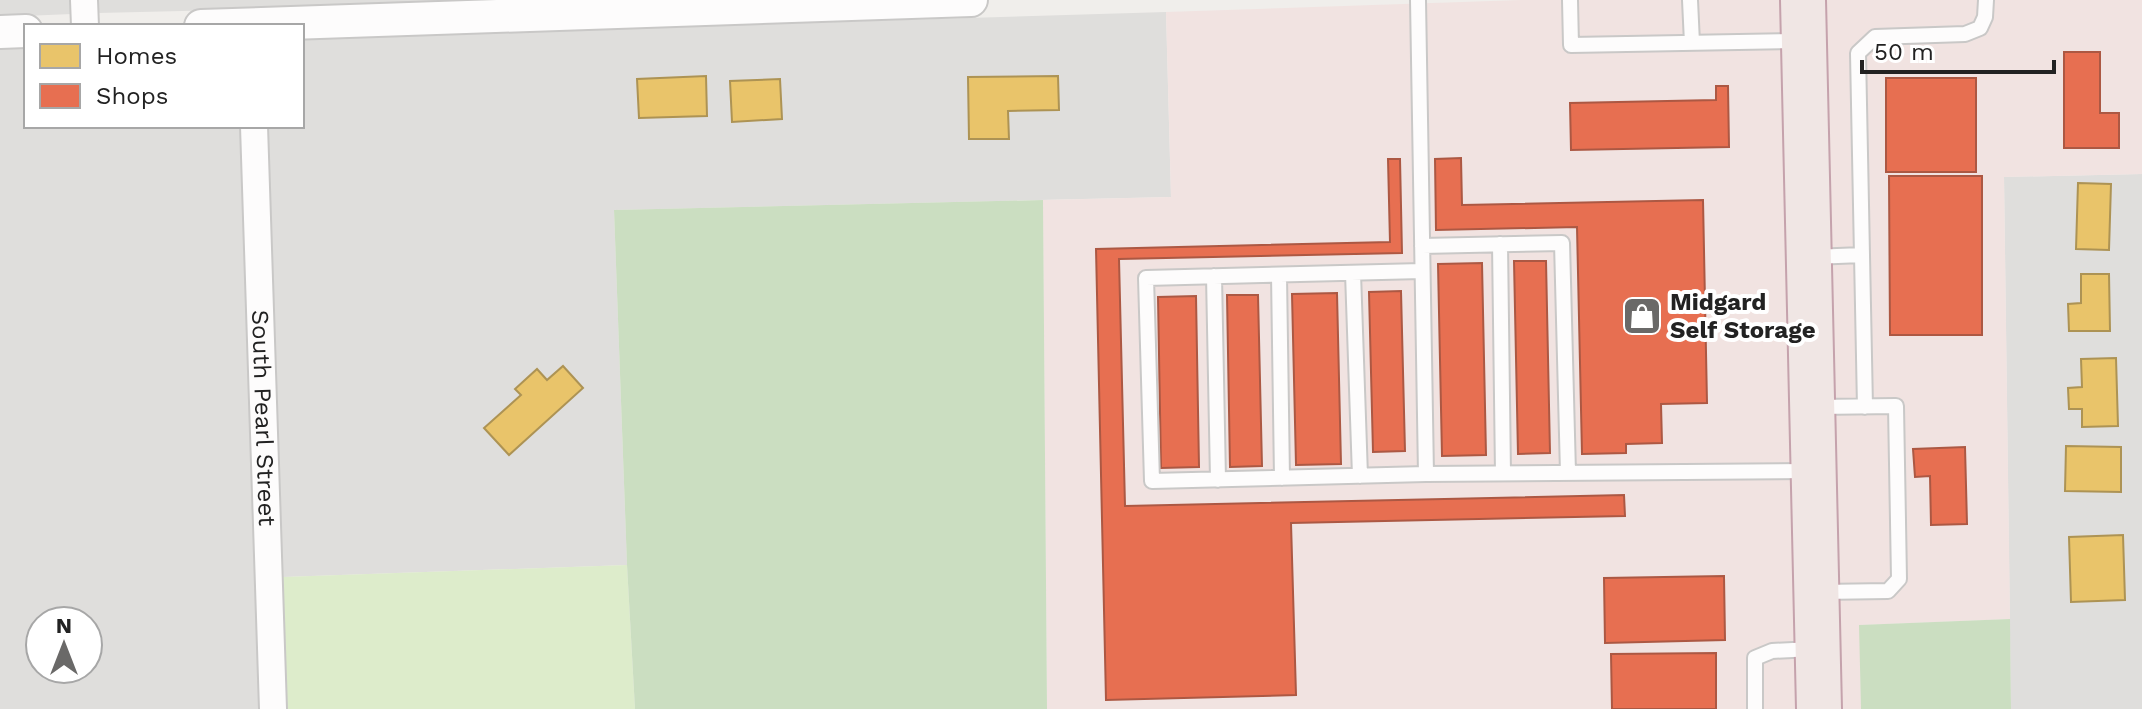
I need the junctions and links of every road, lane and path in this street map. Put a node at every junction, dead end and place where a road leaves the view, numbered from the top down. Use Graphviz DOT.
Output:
graph roads {
  1 [pos="84,0"];
  2 [pos="971,0"];
  3 [pos="1418,0"];
  4 [pos="1570,0"];
  5 [pos="1690,0"];
  6 [pos="1986,0"];
  7 [pos="448,10"];
  8 [pos="1804,21"];
  9 [pos="85,24"];
  10 [pos="275,24"];
  11 [pos="24,31"];
  12 [pos="0,32"];
  13 [pos="1692,43"];
  14 [pos="254,128"];
  15 [pos="1500,244"];
  16 [pos="1422,246"];
  17 [pos="1862,255"];
  18 [pos="1809,257"];
  19 [pos="1422,271"];
  20 [pos="1353,273"];
  21 [pos="1279,275"];
  22 [pos="1214,276"];
  23 [pos="1812,407"];
  24 [pos="1865,407"];
  25 [pos="1814,471"];
  26 [pos="1503,473"];
  27 [pos="1568,473"];
  28 [pos="1426,474"];
  29 [pos="1360,476"];
  30 [pos="1282,478"];
  31 [pos="1218,480"];
  32 [pos="1816,592"];
  33 [pos="1817,648"];
  34 [pos="273,709"];
  35 [pos="1755,709"];
  36 [pos="1819,709"];
  1 -- 9 [label="street"];
  2 -- 7 [label="street"];
  3 -- 16 [label="lane"];
  4 -- 13 [label="lane"];
  5 -- 13 [label="lane"];
  6 -- 17 [label="lane"];
  7 -- 10 [label="street"];
  8 -- 13 [label="lane"];
  8 -- 18 [label="highway"];
  11 -- 12 [label="street"];
  14 -- 34 [label="street, South Pearl Street"];
  15 -- 16 [label="lane"];
  15 -- 26 [label="lane"];
  15 -- 27 [label="lane"];
  16 -- 19 [label="lane"];
  17 -- 18 [label="lane"];
  17 -- 24 [label="lane"];
  18 -- 23 [label="highway"];
  19 -- 20 [label="lane"];
  19 -- 28 [label="lane"];
  20 -- 21 [label="lane"];
  20 -- 29 [label="lane"];
  21 -- 22 [label="lane"];
  21 -- 30 [label="lane"];
  22 -- 31 [label="lane"];
  22 -- 31 [label="lane"];
  23 -- 24 [label="lane"];
  23 -- 25 [label="highway"];
  24 -- 32 [label="lane"];
  25 -- 27 [label="lane"];
  25 -- 32 [label="highway"];
  26 -- 27 [label="lane"];
  26 -- 28 [label="lane"];
  28 -- 29 [label="lane"];
  29 -- 30 [label="lane"];
  30 -- 31 [label="lane"];
  32 -- 33 [label="highway"];
  33 -- 35 [label="lane"];
  33 -- 36 [label="highway"];
}
